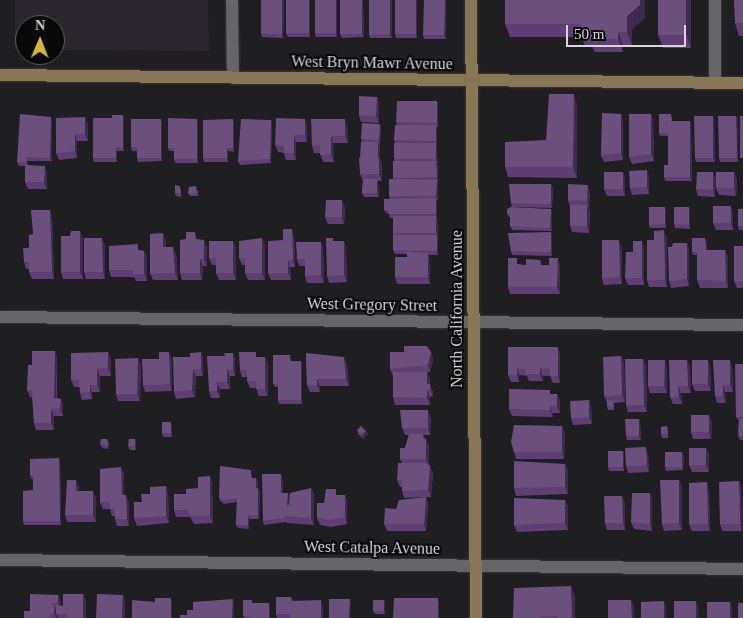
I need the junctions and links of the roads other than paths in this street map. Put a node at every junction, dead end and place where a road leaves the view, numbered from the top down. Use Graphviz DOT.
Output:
graph roads {
  1 [pos="232,0"];
  2 [pos="471,0"];
  3 [pos="715,0"];
  4 [pos="0,75"];
  5 [pos="233,78"];
  6 [pos="472,81"];
  7 [pos="715,83"];
  8 [pos="743,84"];
  9 [pos="0,317"];
  10 [pos="474,323"];
  11 [pos="743,325"];
  12 [pos="0,560"];
  13 [pos="475,565"];
  14 [pos="743,569"];
  15 [pos="476,618"];
  1 -- 5 [label="street"];
  2 -- 6 [label="street, North California Avenue"];
  3 -- 7 [label="street"];
  4 -- 5 [label="street, West Bryn Mawr Avenue"];
  5 -- 6 [label="street, West Bryn Mawr Avenue"];
  6 -- 7 [label="street, West Bryn Mawr Avenue"];
  6 -- 10 [label="street, North California Avenue"];
  7 -- 8 [label="street, West Bryn Mawr Avenue"];
  9 -- 10 [label="street, West Gregory Street"];
  10 -- 11 [label="street, West Gregory Street"];
  10 -- 13 [label="street, North California Avenue"];
  12 -- 13 [label="street, West Catalpa Avenue"];
  13 -- 14 [label="street, West Catalpa Avenue"];
  13 -- 15 [label="street, North California Avenue"];
}
